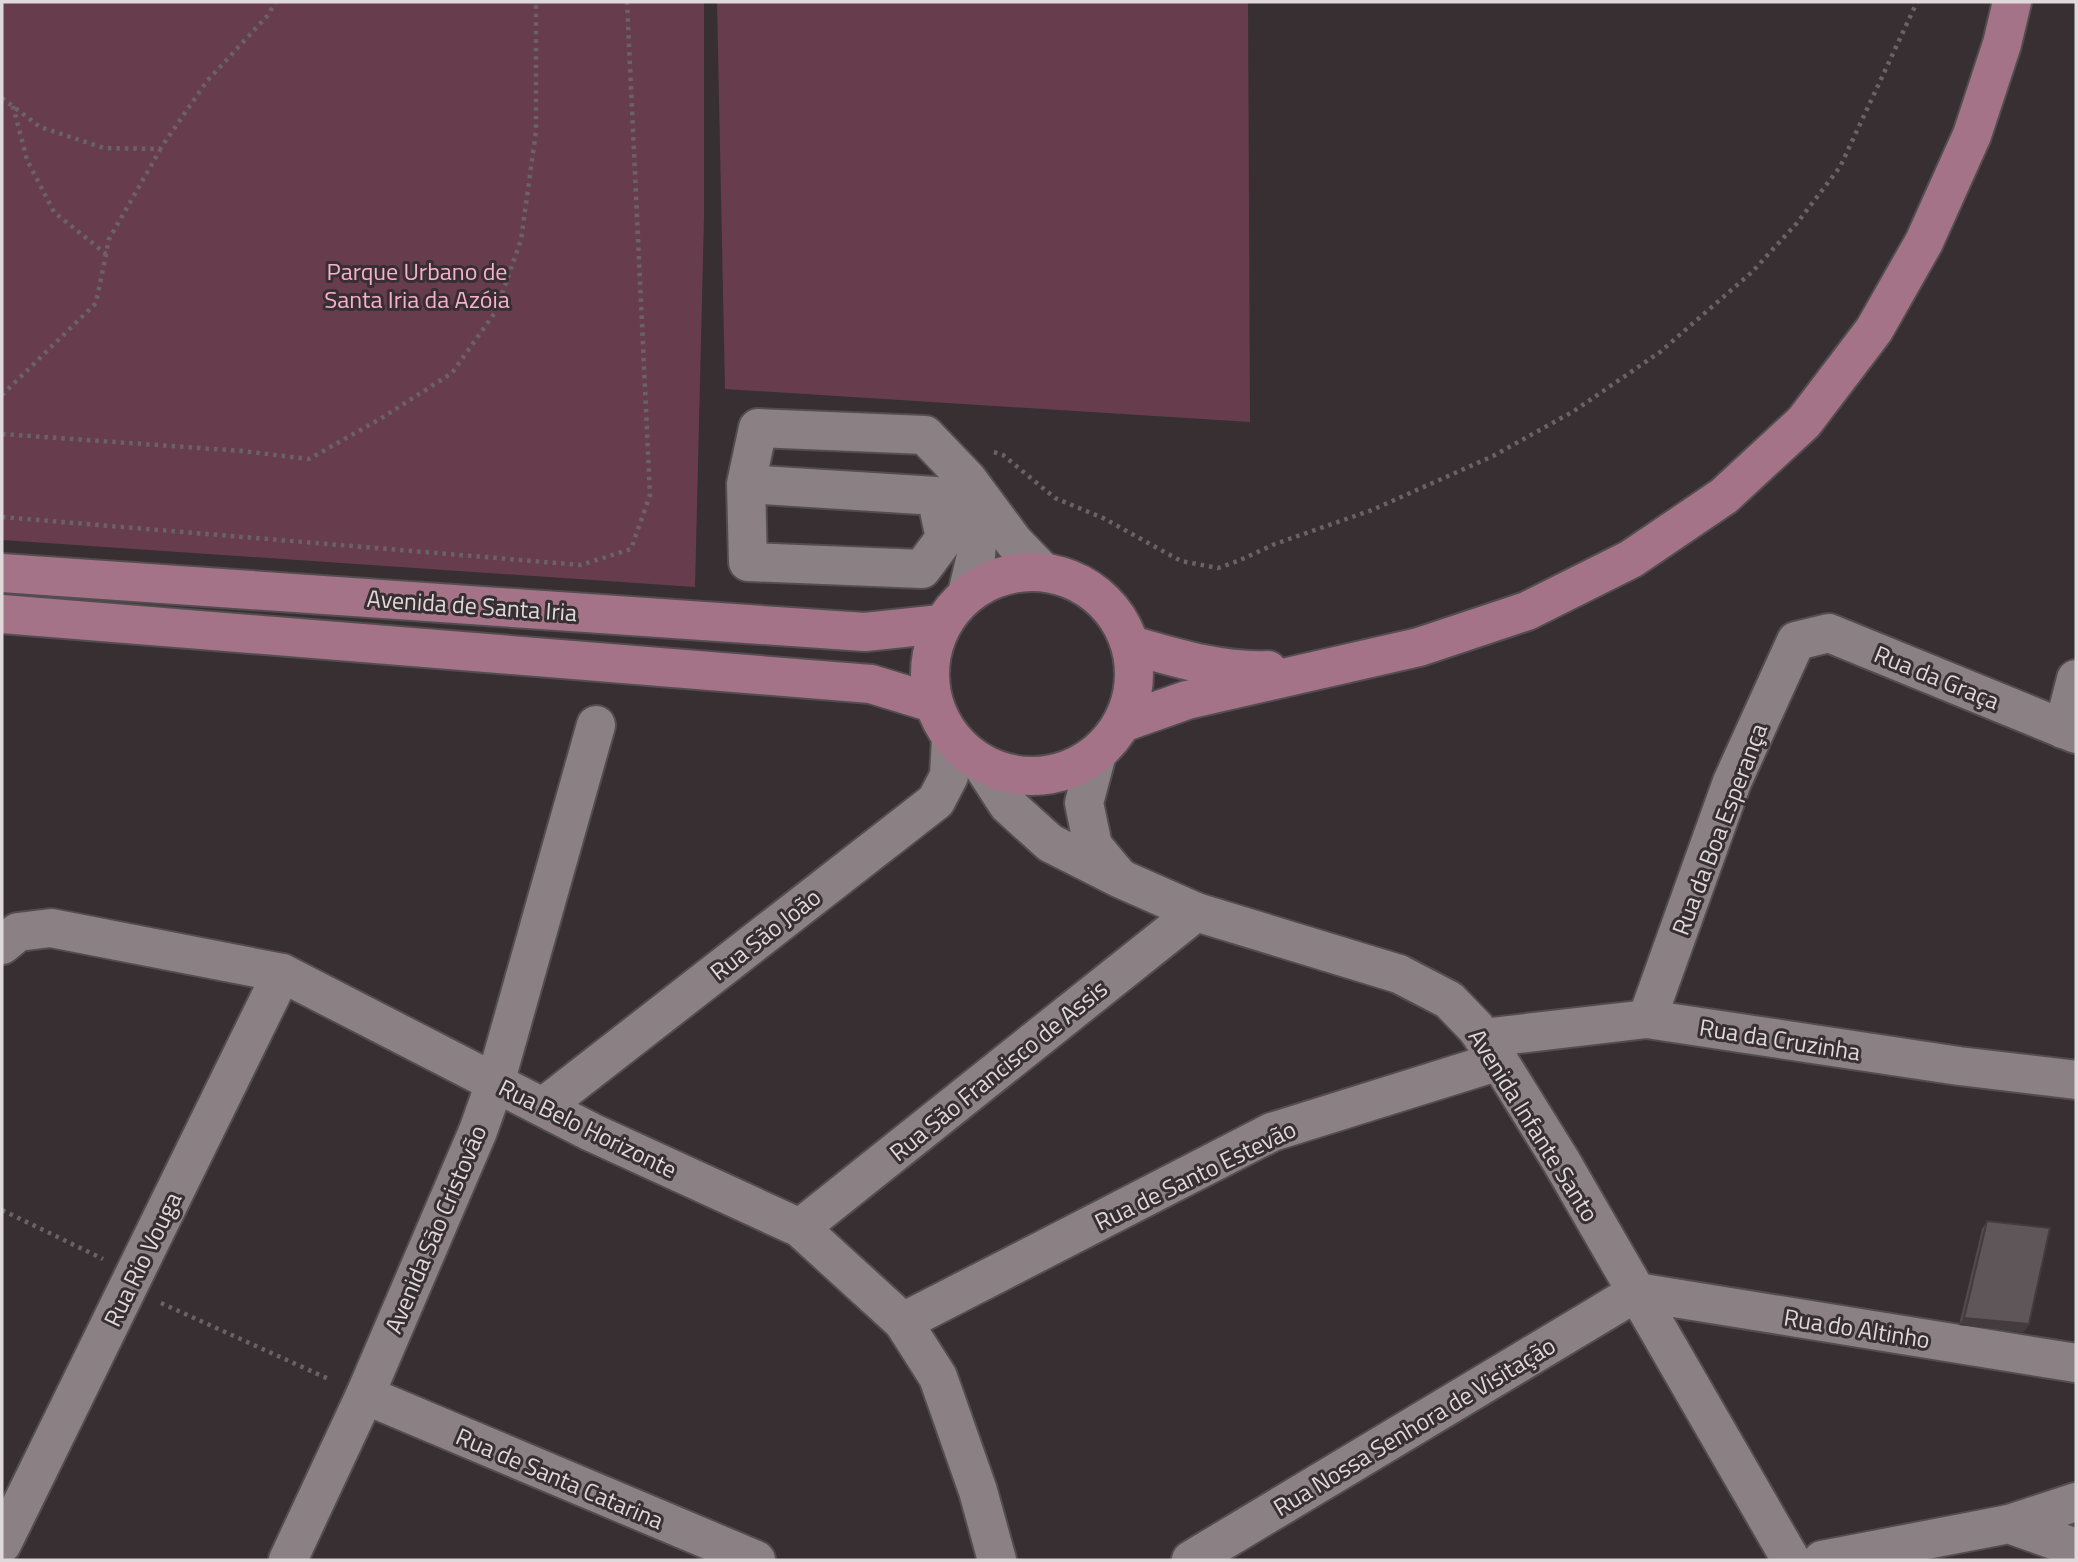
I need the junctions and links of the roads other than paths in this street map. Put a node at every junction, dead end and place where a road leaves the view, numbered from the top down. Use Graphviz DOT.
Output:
graph roads {
  1 [pos="2012,2"];
  2 [pos="977,465"];
  3 [pos="746,484"];
  4 [pos="1043,572"];
  5 [pos="2,573"];
  6 [pos="967,594"];
  7 [pos="2,614"];
  8 [pos="942,624"];
  9 [pos="1796,641"];
  10 [pos="1131,645"];
  11 [pos="1326,668"];
  12 [pos="2076,679"];
  13 [pos="933,703"];
  14 [pos="1122,723"];
  15 [pos="596,725"];
  16 [pos="2070,731"];
  17 [pos="951,738"];
  18 [pos="1097,754"];
  19 [pos="982,765"];
  20 [pos="1119,878"];
  21 [pos="1196,912"];
  22 [pos="7,935"];
  23 [pos="282,973"];
  24 [pos="1647,1019"];
  25 [pos="1491,1049"];
  26 [pos="2076,1080"];
  27 [pos="495,1083"];
  28 [pos="542,1107"];
  29 [pos="800,1228"];
  30 [pos="1637,1292"];
  31 [pos="903,1322"];
  32 [pos="2076,1363"];
  33 [pos="365,1395"];
  34 [pos="2076,1502"];
  35 [pos="2010,1524"];
  36 [pos="2,1544"];
  37 [pos="2076,1548"];
  38 [pos="288,1560"];
  39 [pos="756,1560"];
  40 [pos="997,1560"];
  41 [pos="1191,1560"];
  42 [pos="1791,1560"];
  43 [pos="1822,1560"];
  1 -- 11 [label="main road"];
  2 -- 3 [label="street"];
  2 -- 4 [label="street"];
  2 -- 6 [label="street"];
  3 -- 3 [label="street"];
  4 -- 6 [label="main road"];
  4 -- 10 [label="main road"];
  5 -- 8 [label="main road, Avenida de Santa Iria"];
  6 -- 8 [label="main road"];
  7 -- 13 [label="main road, Avenida de Santa Iria"];
  8 -- 13 [label="main road"];
  9 -- 16 [label="street, Rua da Graça"];
  9 -- 24 [label="street, Rua da Boa Esperança"];
  10 -- 11 [label="main road"];
  10 -- 14 [label="main road"];
  11 -- 14 [label="main road"];
  12 -- 16 [label="street"];
  13 -- 17 [label="main road"];
  14 -- 18 [label="main road"];
  15 -- 27 [label="street, Avenida São Cristovão"];
  17 -- 19 [label="main road"];
  17 -- 28 [label="street, Rua São João"];
  18 -- 19 [label="main road"];
  18 -- 20 [label="street, Avenida Infante Santo"];
  19 -- 20 [label="street, Avenida Infante Santo"];
  20 -- 21 [label="street, Avenida Infante Santo"];
  21 -- 25 [label="street, Avenida Infante Santo"];
  21 -- 29 [label="street, Rua São Francisco de Assis"];
  22 -- 23 [label="street, Rua Belo Horizonte"];
  23 -- 27 [label="street, Rua Belo Horizonte"];
  23 -- 36 [label="street, Rua Rio Vouga"];
  24 -- 25 [label="street, Rua da Cruzinha"];
  24 -- 26 [label="street, Rua da Cruzinha"];
  25 -- 30 [label="street, Avenida Infante Santo"];
  25 -- 31 [label="street, Rua de Santo Estevão"];
  27 -- 28 [label="street, Rua Belo Horizonte"];
  27 -- 33 [label="street, Avenida São Cristovão"];
  28 -- 29 [label="street, Rua Belo Horizonte"];
  29 -- 31 [label="street, Rua Belo Horizonte"];
  30 -- 32 [label="street, Rua do Altinho"];
  30 -- 41 [label="street, Rua Nossa Senhora de Visitação"];
  30 -- 42 [label="street, Avenida Infante Santo"];
  31 -- 40 [label="street, Rua Belo Horizonte"];
  33 -- 38 [label="street, Avenida São Cristovão"];
  33 -- 39 [label="street, Rua de Santa Catarina"];
  34 -- 35 [label="street"];
  35 -- 37 [label="street"];
  35 -- 43 [label="street"];
}
